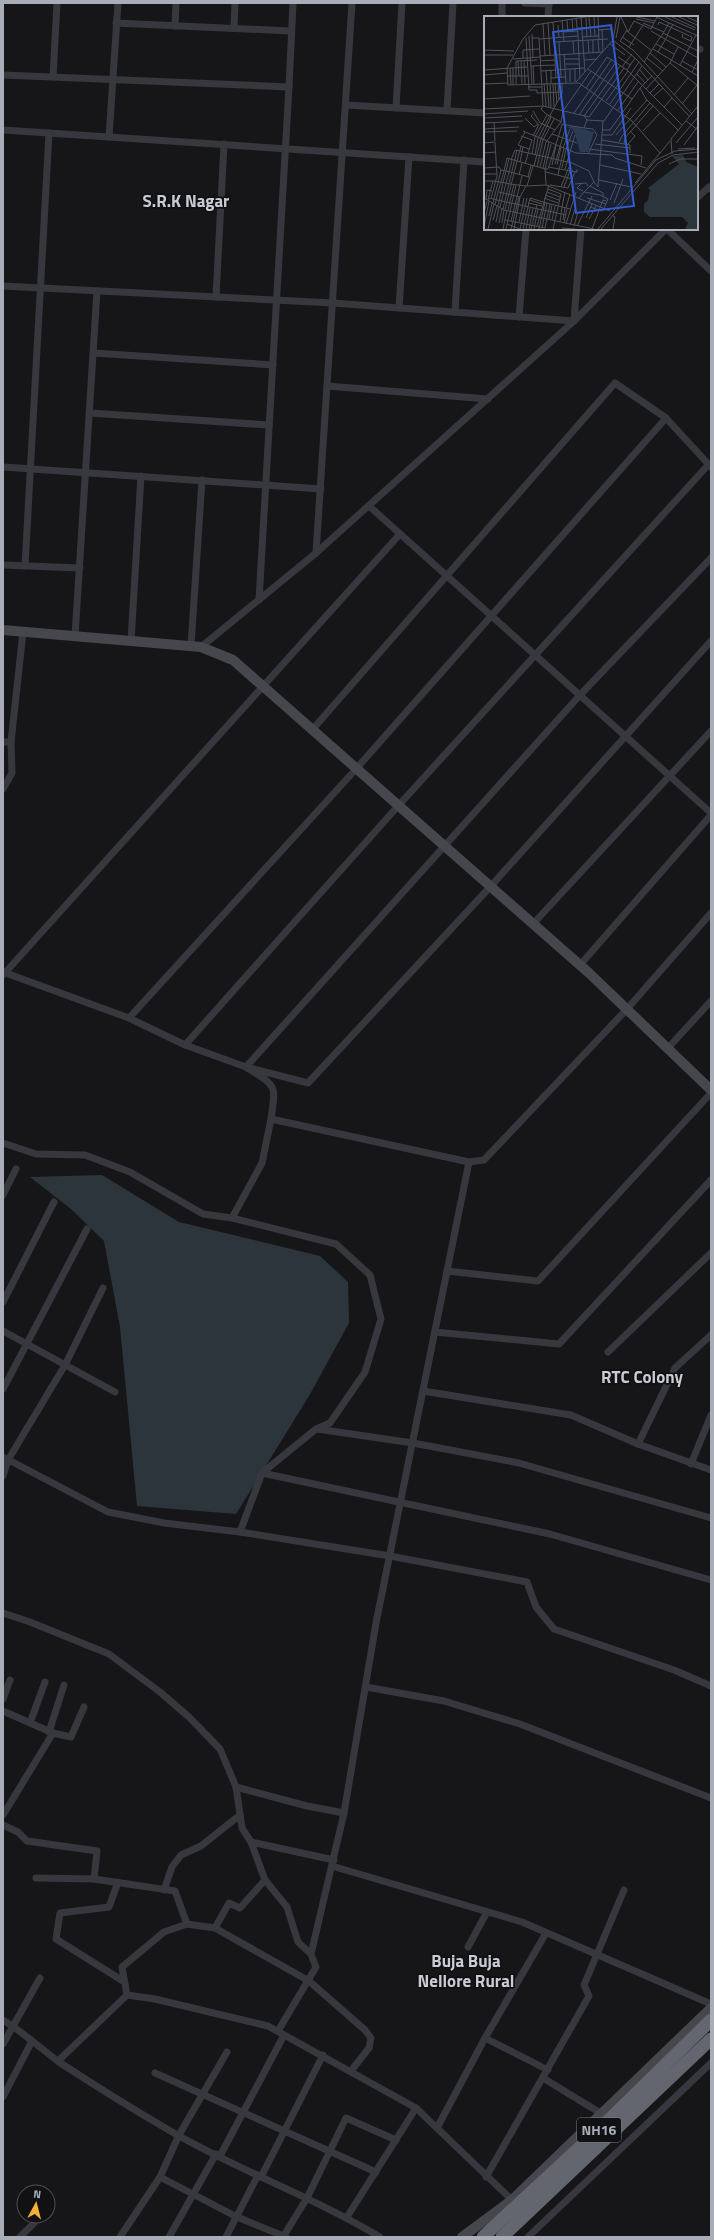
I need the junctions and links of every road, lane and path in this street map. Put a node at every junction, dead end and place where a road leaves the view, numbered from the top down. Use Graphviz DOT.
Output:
graph roads {
  1 [pos="57,3"];
  2 [pos="118,3"];
  3 [pos="176,3"];
  4 [pos="235,3"];
  5 [pos="293,3"];
  6 [pos="352,3"];
  7 [pos="402,3"];
  8 [pos="453,3"];
  9 [pos="502,3"];
  10 [pos="525,3"];
  11 [pos="549,4"];
  12 [pos="502,16"];
  13 [pos="548,16"];
  14 [pos="116,22"];
  15 [pos="175,26"];
  16 [pos="234,28"];
  17 [pos="291,31"];
  18 [pos="3,74"];
  19 [pos="53,77"];
  20 [pos="113,80"];
  21 [pos="289,87"];
  22 [pos="346,105"];
  23 [pos="396,108"];
  24 [pos="447,110"];
  25 [pos="484,113"];
  26 [pos="3,130"];
  27 [pos="49,133"];
  28 [pos="109,137"];
  29 [pos="224,144"];
  30 [pos="285,148"];
  31 [pos="342,152"];
  32 [pos="409,157"];
  33 [pos="464,160"];
  34 [pos="484,162"];
  35 [pos="710,185"];
  36 [pos="698,197"];
  37 [pos="526,230"];
  38 [pos="581,230"];
  39 [pos="666,230"];
  40 [pos="668,230"];
  41 [pos="711,271"];
  42 [pos="3,286"];
  43 [pos="40,288"];
  44 [pos="97,291"];
  45 [pos="216,297"];
  46 [pos="276,300"];
  47 [pos="333,303"];
  48 [pos="399,308"];
  49 [pos="455,312"];
  50 [pos="519,317"];
  51 [pos="574,321"];
  52 [pos="94,353"];
  53 [pos="272,365"];
  54 [pos="327,386"];
  55 [pos="488,399"];
  56 [pos="90,413"];
  57 [pos="666,418"];
  58 [pos="269,425"];
  59 [pos="710,466"];
  60 [pos="3,467"];
  61 [pos="30,469"];
  62 [pos="86,472"];
  63 [pos="141,476"];
  64 [pos="202,480"];
  65 [pos="265,484"];
  66 [pos="321,489"];
  67 [pos="369,506"];
  68 [pos="400,534"];
  69 [pos="316,553"];
  70 [pos="711,558"];
  71 [pos="3,565"];
  72 [pos="25,566"];
  73 [pos="80,568"];
  74 [pos="447,576"];
  75 [pos="259,600"];
  76 [pos="492,616"];
  77 [pos="3,630"];
  78 [pos="23,632"];
  79 [pos="76,636"];
  80 [pos="131,641"];
  81 [pos="711,641"];
  82 [pos="196,646"];
  83 [pos="536,655"];
  84 [pos="262,686"];
  85 [pos="580,695"];
  86 [pos="312,730"];
  87 [pos="711,731"];
  88 [pos="626,736"];
  89 [pos="3,742"];
  90 [pos="12,742"];
  91 [pos="356,769"];
  92 [pos="670,776"];
  93 [pos="3,788"];
  94 [pos="398,806"];
  95 [pos="711,814"];
  96 [pos="443,845"];
  97 [pos="490,887"];
  98 [pos="711,913"];
  99 [pos="533,924"];
  100 [pos="580,965"];
  101 [pos="3,973"];
  102 [pos="711,1001"];
  103 [pos="627,1009"];
  104 [pos="129,1018"];
  105 [pos="185,1045"];
  106 [pos="668,1048"];
  107 [pos="246,1066"];
  108 [pos="711,1090"];
  109 [pos="711,1093"];
  110 [pos="271,1119"];
  111 [pos="3,1143"];
  112 [pos="469,1162"];
  113 [pos="16,1169"];
  114 [pos="711,1180"];
  115 [pos="3,1195"];
  116 [pos="54,1202"];
  117 [pos="232,1218"];
  118 [pos="86,1229"];
  119 [pos="711,1253"];
  120 [pos="447,1271"];
  121 [pos="103,1288"];
  122 [pos="3,1302"];
  123 [pos="3,1331"];
  124 [pos="435,1332"];
  125 [pos="711,1335"];
  126 [pos="27,1344"];
  127 [pos="608,1352"];
  128 [pos="65,1365"];
  129 [pos="3,1389"];
  130 [pos="423,1391"];
  131 [pos="115,1392"];
  132 [pos="711,1416"];
  133 [pos="316,1429"];
  134 [pos="413,1443"];
  135 [pos="638,1444"];
  136 [pos="6,1459"];
  137 [pos="691,1464"];
  138 [pos="711,1470"];
  139 [pos="262,1473"];
  140 [pos="3,1476"];
  141 [pos="400,1502"];
  142 [pos="711,1518"];
  143 [pos="240,1532"];
  144 [pos="390,1556"];
  145 [pos="711,1580"];
  146 [pos="3,1613"];
  147 [pos="10,1680"];
  148 [pos="45,1682"];
  149 [pos="64,1685"];
  150 [pos="366,1686"];
  151 [pos="711,1686"];
  152 [pos="3,1699"];
  153 [pos="84,1707"];
  154 [pos="3,1711"];
  155 [pos="30,1723"];
  156 [pos="51,1732"];
  157 [pos="236,1786"];
  158 [pos="711,1798"];
  159 [pos="4,1812"];
  160 [pos="344,1813"];
  161 [pos="240,1816"];
  162 [pos="3,1825"];
  163 [pos="251,1842"];
  164 [pos="333,1863"];
  165 [pos="36,1878"];
  166 [pos="94,1878"];
  167 [pos="265,1880"];
  168 [pos="118,1882"];
  169 [pos="164,1890"];
  170 [pos="624,1890"];
  171 [pos="487,1912"];
  172 [pos="187,1924"];
  173 [pos="215,1928"];
  174 [pos="546,1932"];
  175 [pos="468,1947"];
  176 [pos="311,1954"];
  177 [pos="597,1955"];
  178 [pos="40,1978"];
  179 [pos="123,1981"];
  180 [pos="309,1981"];
  181 [pos="127,1995"];
  182 [pos="711,2004"];
  183 [pos="711,2008"];
  184 [pos="3,2020"];
  185 [pos="711,2020"];
  186 [pos="14,2026"];
  187 [pos="281,2033"];
  188 [pos="485,2038"];
  189 [pos="711,2039"];
  190 [pos="32,2041"];
  191 [pos="3,2044"];
  192 [pos="227,2052"];
  193 [pos="322,2055"];
  194 [pos="58,2061"];
  195 [pos="711,2063"];
  196 [pos="548,2070"];
  197 [pos="351,2071"];
  198 [pos="155,2073"];
  199 [pos="543,2078"];
  200 [pos="203,2094"];
  201 [pos="3,2097"];
  202 [pos="416,2108"];
  203 [pos="243,2111"];
  204 [pos="602,2114"];
  205 [pos="437,2128"];
  206 [pos="285,2131"];
  207 [pos="179,2135"];
  208 [pos="396,2140"];
  209 [pos="330,2151"];
  210 [pos="218,2155"];
  211 [pos="376,2172"];
  212 [pos="260,2176"];
  213 [pos="160,2177"];
  214 [pos="486,2177"];
  215 [pos="193,2195"];
  216 [pos="308,2198"];
  217 [pos="512,2200"];
  218 [pos="237,2217"];
  219 [pos="347,2217"];
  220 [pos="34,2224"];
  221 [pos="20,2237"];
  222 [pos="120,2237"];
  223 [pos="169,2237"];
  224 [pos="226,2237"];
  225 [pos="284,2237"];
  226 [pos="380,2237"];
  227 [pos="462,2237"];
  228 [pos="483,2237"];
  229 [pos="502,2237"];
  230 [pos="528,2237"];
  1 -- 19 [label="street"];
  2 -- 14 [label="street"];
  3 -- 15 [label="street"];
  4 -- 16 [label="street"];
  5 -- 17 [label="street"];
  6 -- 22 [label="street"];
  7 -- 23 [label="street"];
  8 -- 24 [label="street"];
  9 -- 12 [label="street"];
  10 -- 11 [label="street"];
  11 -- 13 [label="street"];
  14 -- 15 [label="street"];
  14 -- 20 [label="street"];
  15 -- 16 [label="street"];
  16 -- 17 [label="street"];
  17 -- 21 [label="street"];
  18 -- 19 [label="street"];
  19 -- 20 [label="street"];
  20 -- 21 [label="street"];
  20 -- 28 [label="street"];
  21 -- 30 [label="street"];
  22 -- 23 [label="street"];
  22 -- 31 [label="street"];
  23 -- 24 [label="street"];
  24 -- 25 [label="street"];
  26 -- 27 [label="street"];
  27 -- 28 [label="street"];
  27 -- 43 [label="street"];
  28 -- 29 [label="street"];
  29 -- 30 [label="street"];
  29 -- 45 [label="street"];
  30 -- 31 [label="street"];
  30 -- 46 [label="street"];
  31 -- 32 [label="street"];
  31 -- 47 [label="street"];
  32 -- 33 [label="street"];
  32 -- 48 [label="street"];
  33 -- 34 [label="street"];
  33 -- 49 [label="street"];
  35 -- 36 [label="street"];
  37 -- 50 [label="street"];
  38 -- 51 [label="street"];
  39 -- 51 [label="street"];
  40 -- 41 [label="street"];
  42 -- 43 [label="street"];
  43 -- 44 [label="street"];
  43 -- 61 [label="street"];
  44 -- 45 [label="street"];
  44 -- 52 [label="street"];
  45 -- 46 [label="street"];
  46 -- 47 [label="street"];
  46 -- 53 [label="street"];
  47 -- 48 [label="street"];
  47 -- 54 [label="street"];
  48 -- 49 [label="street"];
  49 -- 50 [label="street"];
  50 -- 51 [label="street"];
  51 -- 55 [label="street"];
  52 -- 53 [label="street"];
  52 -- 56 [label="street"];
  53 -- 58 [label="street"];
  54 -- 55 [label="street"];
  54 -- 66 [label="street"];
  55 -- 67 [label="street"];
  56 -- 58 [label="street"];
  56 -- 62 [label="street"];
  57 -- 59 [label="street"];
  57 -- 74 [label="street"];
  57 -- 76 [label="street"];
  58 -- 65 [label="street"];
  59 -- 83 [label="street"];
  60 -- 61 [label="street"];
  61 -- 62 [label="street"];
  61 -- 72 [label="street"];
  62 -- 63 [label="street"];
  62 -- 73 [label="street"];
  63 -- 64 [label="street"];
  63 -- 80 [label="street"];
  64 -- 65 [label="street"];
  64 -- 82 [label="street"];
  65 -- 66 [label="street"];
  65 -- 75 [label="street"];
  66 -- 69 [label="street"];
  67 -- 68 [label="street"];
  67 -- 69 [label="street"];
  68 -- 74 [label="street"];
  68 -- 84 [label="street"];
  69 -- 75 [label="street"];
  70 -- 85 [label="street"];
  71 -- 72 [label="street"];
  72 -- 73 [label="street"];
  73 -- 79 [label="street"];
  74 -- 76 [label="street"];
  74 -- 86 [label="street"];
  75 -- 82 [label="street"];
  76 -- 83 [label="street"];
  76 -- 91 [label="street"];
  77 -- 78 [label="street"];
  78 -- 79 [label="street"];
  78 -- 90 [label="street"];
  79 -- 80 [label="street"];
  80 -- 82 [label="street"];
  81 -- 88 [label="street"];
  82 -- 84 [label="street"];
  83 -- 85 [label="street"];
  83 -- 94 [label="street"];
  84 -- 86 [label="street"];
  84 -- 101 [label="street"];
  85 -- 88 [label="street"];
  85 -- 96 [label="street"];
  86 -- 91 [label="street"];
  87 -- 92 [label="street"];
  88 -- 92 [label="street"];
  88 -- 97 [label="street"];
  89 -- 90 [label="street"];
  90 -- 93 [label="street"];
  91 -- 94 [label="street"];
  91 -- 104 [label="street"];
  92 -- 95 [label="street"];
  92 -- 99 [label="street"];
  94 -- 96 [label="street"];
  94 -- 105 [label="street"];
  95 -- 100 [label="street"];
  96 -- 97 [label="street"];
  96 -- 107 [label="street"];
  97 -- 99 [label="street"];
  97 -- 107 [label="street"];
  98 -- 103 [label="street"];
  99 -- 100 [label="street"];
  100 -- 103 [label="street"];
  101 -- 104 [label="street"];
  102 -- 106 [label="street"];
  103 -- 106 [label="street"];
  103 -- 112 [label="street"];
  104 -- 105 [label="street"];
  105 -- 107 [label="street"];
  106 -- 108 [label="street"];
  107 -- 110 [label="street"];
  109 -- 120 [label="street"];
  110 -- 112 [label="street"];
  110 -- 117 [label="street"];
  111 -- 117 [label="street"];
  112 -- 120 [label="street"];
  113 -- 115 [label="street"];
  114 -- 124 [label="street"];
  116 -- 122 [label="street"];
  117 -- 133 [label="street"];
  118 -- 126 [label="street"];
  119 -- 127 [label="street"];
  120 -- 124 [label="street"];
  121 -- 128 [label="street"];
  123 -- 126 [label="street"];
  124 -- 130 [label="street"];
  125 -- 135 [label="street"];
  126 -- 128 [label="street"];
  126 -- 129 [label="street"];
  128 -- 131 [label="street"];
  128 -- 136 [label="street"];
  130 -- 134 [label="street"];
  130 -- 135 [label="street"];
  132 -- 137 [label="street"];
  133 -- 134 [label="street"];
  133 -- 139 [label="street"];
  134 -- 141 [label="street"];
  134 -- 142 [label="street"];
  135 -- 137 [label="street"];
  136 -- 140 [label="street"];
  136 -- 143 [label="street"];
  137 -- 138 [label="street"];
  139 -- 141 [label="street"];
  139 -- 143 [label="street"];
  141 -- 144 [label="street"];
  141 -- 145 [label="street"];
  143 -- 144 [label="street"];
  144 -- 150 [label="street"];
  144 -- 151 [label="street"];
  146 -- 157 [label="street"];
  147 -- 152 [label="street"];
  148 -- 155 [label="street"];
  149 -- 156 [label="street"];
  150 -- 158 [label="street"];
  150 -- 160 [label="street"];
  153 -- 156 [label="street"];
  154 -- 155 [label="street"];
  155 -- 156 [label="street"];
  156 -- 159 [label="street"];
  157 -- 160 [label="street"];
  157 -- 161 [label="street"];
  160 -- 164 [label="street"];
  161 -- 163 [label="street"];
  161 -- 169 [label="street"];
  162 -- 166 [label="street"];
  163 -- 164 [label="street"];
  163 -- 167 [label="street"];
  164 -- 171 [label="street"];
  164 -- 176 [label="street"];
  165 -- 166 [label="street"];
  166 -- 168 [label="street"];
  167 -- 173 [label="street"];
  167 -- 176 [label="street"];
  168 -- 169 [label="street"];
  168 -- 179 [label="street"];
  169 -- 172 [label="street"];
  170 -- 177 [label="street"];
  171 -- 174 [label="street"];
  171 -- 175 [label="street"];
  172 -- 173 [label="street"];
  172 -- 179 [label="street"];
  173 -- 180 [label="street"];
  174 -- 177 [label="street"];
  174 -- 188 [label="street"];
  176 -- 180 [label="street"];
  177 -- 182 [label="street"];
  177 -- 196 [label="street"];
  178 -- 186 [label="street"];
  179 -- 181 [label="street"];
  180 -- 187 [label="street"];
  180 -- 197 [label="street"];
  181 -- 187 [label="street"];
  181 -- 194 [label="street"];
  183 -- 204 [label="street"];
  184 -- 186 [label="street"];
  185 -- 228 [label="highway, NH16"];
  186 -- 190 [label="street"];
  186 -- 191 [label="street"];
  187 -- 193 [label="street"];
  187 -- 203 [label="street"];
  188 -- 196 [label="street"];
  188 -- 205 [label="street"];
  189 -- 229 [label="highway, NH16"];
  190 -- 194 [label="street"];
  190 -- 201 [label="street"];
  192 -- 200 [label="street"];
  193 -- 197 [label="street"];
  193 -- 206 [label="street"];
  194 -- 207 [label="street"];
  195 -- 230 [label="street"];
  196 -- 199 [label="street"];
  197 -- 202 [label="street"];
  198 -- 200 [label="street"];
  199 -- 204 [label="street"];
  199 -- 214 [label="street"];
  200 -- 203 [label="street"];
  200 -- 207 [label="street"];
  202 -- 205 [label="street"];
  202 -- 208 [label="street"];
  203 -- 206 [label="street"];
  203 -- 210 [label="street"];
  204 -- 217 [label="street"];
  205 -- 214 [label="street"];
  206 -- 209 [label="street"];
  206 -- 212 [label="street"];
  207 -- 210 [label="street"];
  207 -- 213 [label="street"];
  208 -- 209 [label="street"];
  208 -- 211 [label="street"];
  209 -- 211 [label="street"];
  209 -- 216 [label="street"];
  210 -- 212 [label="street"];
  210 -- 215 [label="street"];
  211 -- 219 [label="street"];
  212 -- 216 [label="street"];
  212 -- 218 [label="street"];
  213 -- 215 [label="street"];
  213 -- 222 [label="street"];
  214 -- 217 [label="street"];
  215 -- 218 [label="street"];
  215 -- 223 [label="street"];
  216 -- 219 [label="street"];
  216 -- 225 [label="street"];
  217 -- 227 [label="street"];
  218 -- 224 [label="street"];
  218 -- 225 [label="street"];
  219 -- 226 [label="street"];
  220 -- 221 [label="street"];
}
